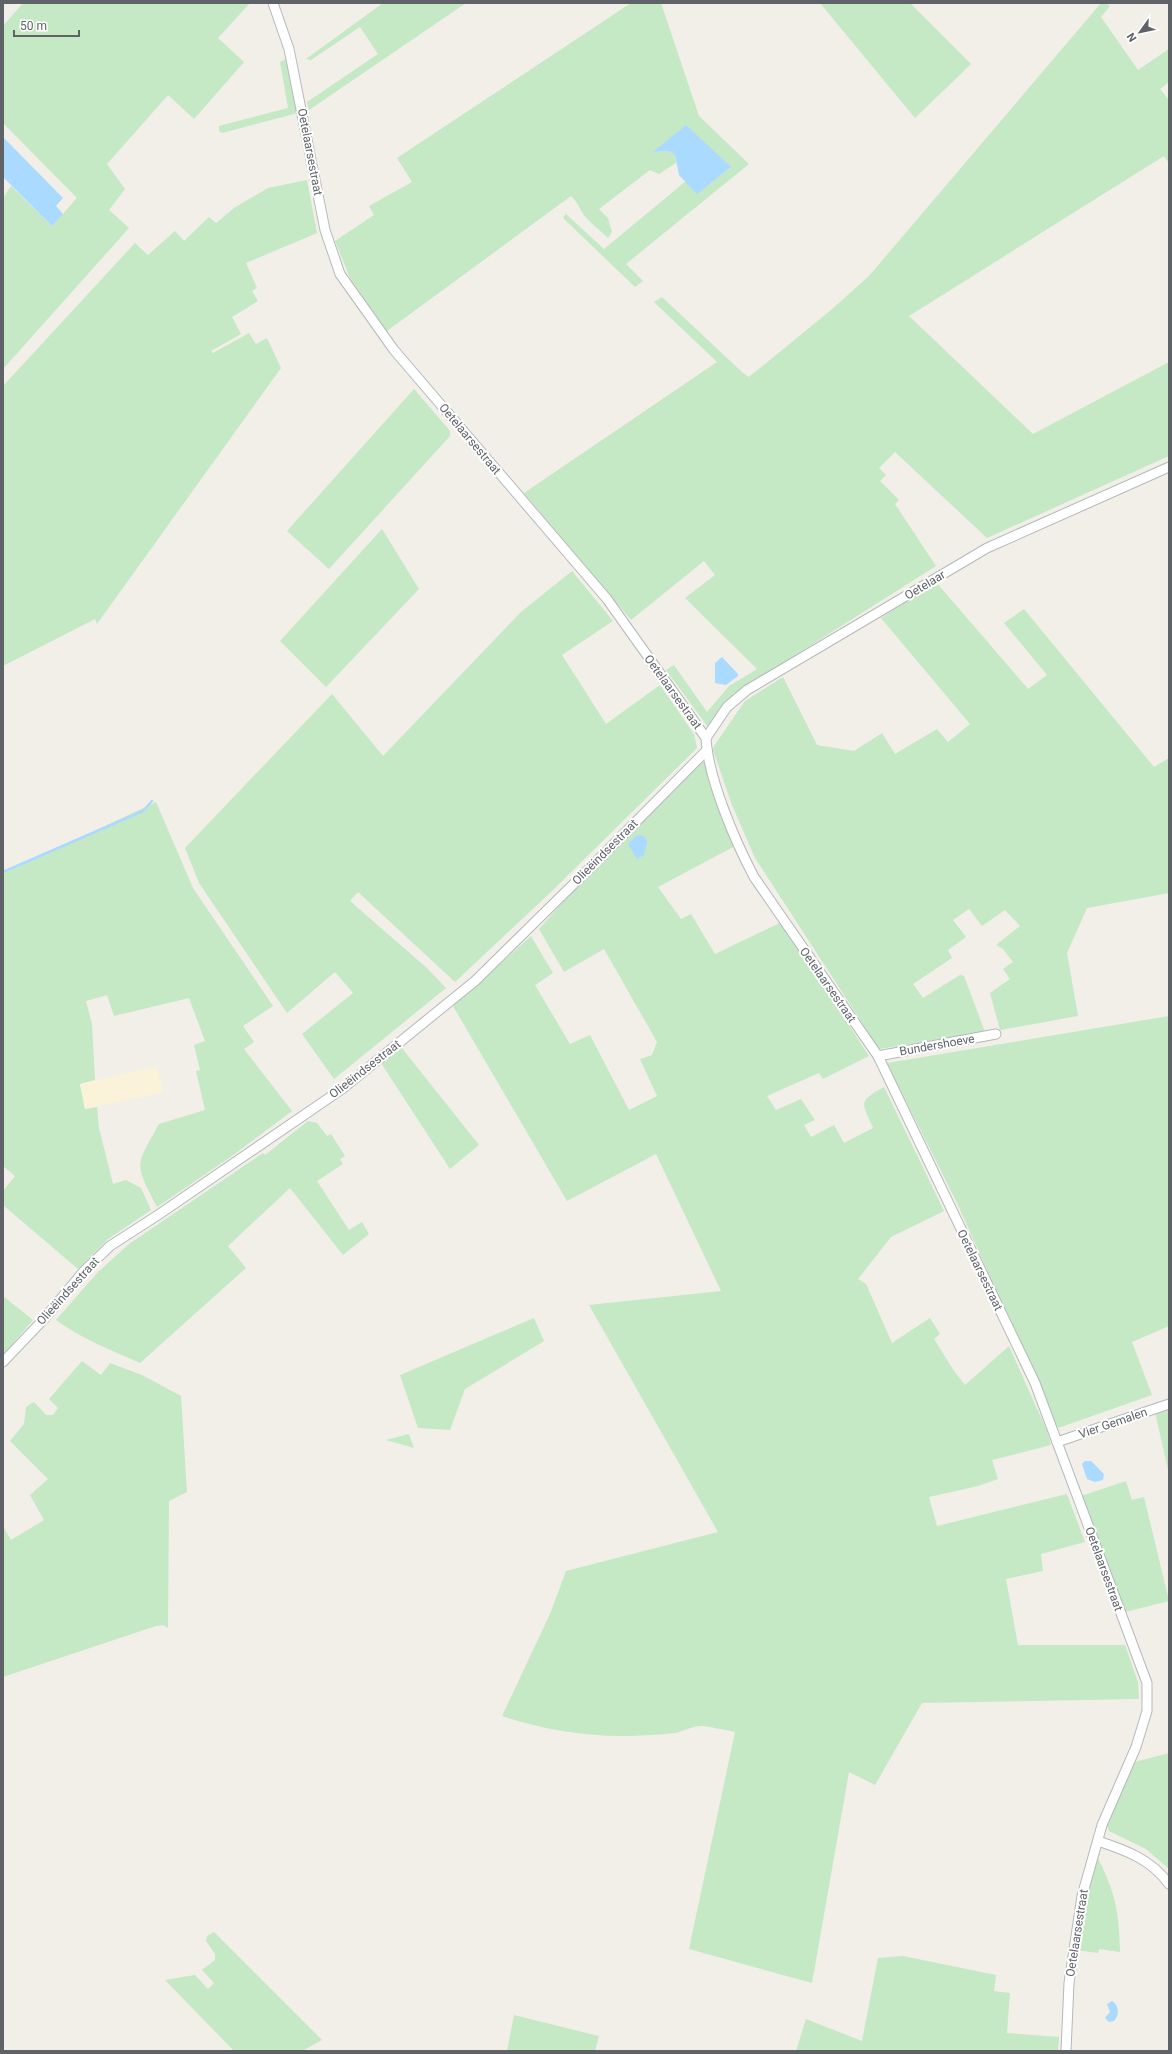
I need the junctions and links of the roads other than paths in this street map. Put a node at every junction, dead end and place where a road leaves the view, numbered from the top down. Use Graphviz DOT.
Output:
graph roads {
  1 [pos="273,3"];
  2 [pos="1169,467"];
  3 [pos="706,738"];
  4 [pos="706,750"];
  5 [pos="996,1034"];
  6 [pos="878,1056"];
  7 [pos="3,1362"];
  8 [pos="1169,1404"];
  9 [pos="1057,1442"];
  10 [pos="1098,1842"];
  11 [pos="1169,1884"];
  12 [pos="1066,2051"];
  1 -- 3 [label="street, Oetelaarsestraat"];
  2 -- 3 [label="street, Oetelaar"];
  3 -- 4 [label="street, Oetelaarsestraat"];
  4 -- 6 [label="street, Oetelaarsestraat"];
  4 -- 7 [label="street, Olieëindsestraat"];
  5 -- 6 [label="street, Bundershoeve"];
  6 -- 9 [label="street, Oetelaarsestraat"];
  8 -- 9 [label="street, Vier Gemalen"];
  9 -- 10 [label="street, Oetelaarsestraat"];
  10 -- 11 [label="street"];
  10 -- 12 [label="street, Oetelaarsestraat"];
}
